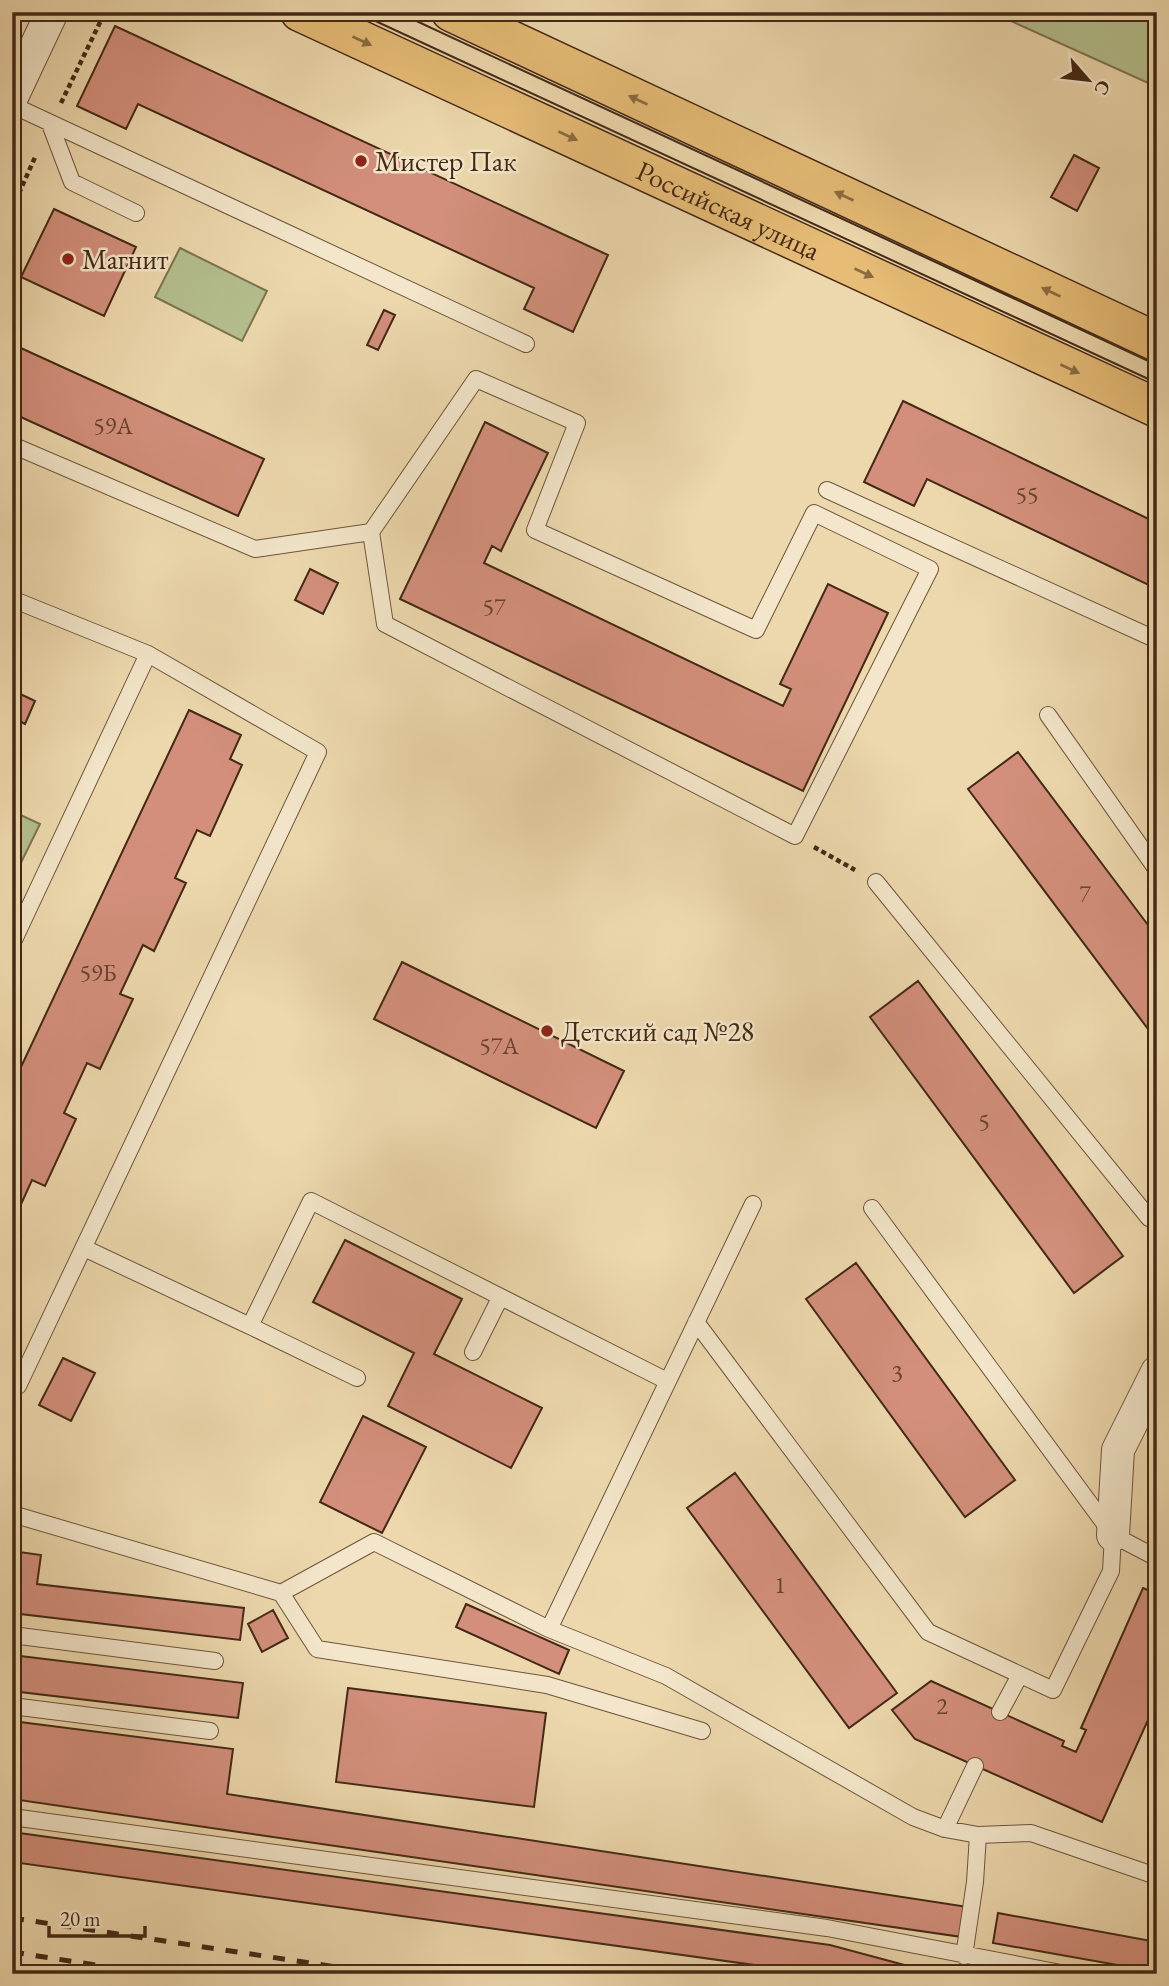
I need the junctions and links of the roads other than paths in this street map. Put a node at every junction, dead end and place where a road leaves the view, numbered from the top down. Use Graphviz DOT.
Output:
graph roads {
  1 [pos="52,12"];
  2 [pos="300,12"];
  3 [pos="451,12"];
  4 [pos="12,97"];
  5 [pos="12,105"];
  6 [pos="50,124"];
  7 [pos="136,213"];
  8 [pos="1157,342"];
  9 [pos="526,344"];
  10 [pos="1157,408"];
  11 [pos="12,445"];
  12 [pos="827,490"];
  13 [pos="371,533"];
  14 [pos="12,599"];
  15 [pos="1157,640"];
  16 [pos="148,654"];
  17 [pos="1048,715"];
  18 [pos="1157,870"];
  19 [pos="876,882"];
  20 [pos="12,943"];
  21 [pos="753,1203"];
  22 [pos="872,1208"];
  23 [pos="1157,1221"];
  24 [pos="84,1248"];
  25 [pos="500,1298"];
  26 [pos="696,1322"];
  27 [pos="250,1325"];
  28 [pos="473,1352"];
  29 [pos="1157,1372"];
  30 [pos="357,1378"];
  31 [pos="667,1381"];
  32 [pos="12,1384"];
  33 [pos="12,1514"];
  34 [pos="1113,1535"];
  35 [pos="1157,1558"];
  36 [pos="281,1593"];
  37 [pos="549,1629"];
  38 [pos="12,1635"];
  39 [pos="215,1661"];
  40 [pos="1020,1675"];
  41 [pos="12,1706"];
  42 [pos="1000,1712"];
  43 [pos="210,1731"];
  44 [pos="702,1731"];
  45 [pos="975,1766"];
  46 [pos="12,1817"];
  47 [pos="945,1829"];
  48 [pos="978,1835"];
  49 [pos="1150,1874"];
  50 [pos="964,1956"];
  51 [pos="1066,1974"];
  1 -- 4 [label="street"];
  2 -- 10 [label="main road, Российская улица, one-way"];
  8 -- 3 [label="main road, one-way"];
  5 -- 6 [label="lane"];
  6 -- 7 [label="lane"];
  6 -- 9 [label="lane"];
  11 -- 13 [label="lane"];
  12 -- 15 [label="lane"];
  13 -- 13 [label="lane"];
  14 -- 16 [label="lane"];
  16 -- 20 [label="lane"];
  16 -- 24 [label="lane"];
  17 -- 18 [label="lane"];
  19 -- 23 [label="lane"];
  21 -- 26 [label="lane"];
  22 -- 34 [label="lane"];
  24 -- 27 [label="lane"];
  24 -- 32 [label="lane"];
  25 -- 27 [label="lane"];
  25 -- 28 [label="lane"];
  25 -- 31 [label="lane"];
  26 -- 31 [label="lane"];
  26 -- 40 [label="lane"];
  27 -- 30 [label="lane"];
  29 -- 34 [label="street"];
  31 -- 37 [label="lane"];
  33 -- 36 [label="lane"];
  34 -- 35 [label="lane"];
  34 -- 40 [label="lane"];
  36 -- 37 [label="lane"];
  36 -- 44 [label="lane"];
  37 -- 47 [label="lane"];
  38 -- 39 [label="lane"];
  40 -- 42 [label="lane"];
  41 -- 43 [label="lane"];
  45 -- 47 [label="lane"];
  46 -- 50 [label="lane"];
  47 -- 48 [label="lane"];
  48 -- 49 [label="lane"];
  48 -- 50 [label="lane"];
  50 -- 51 [label="lane"];
}
